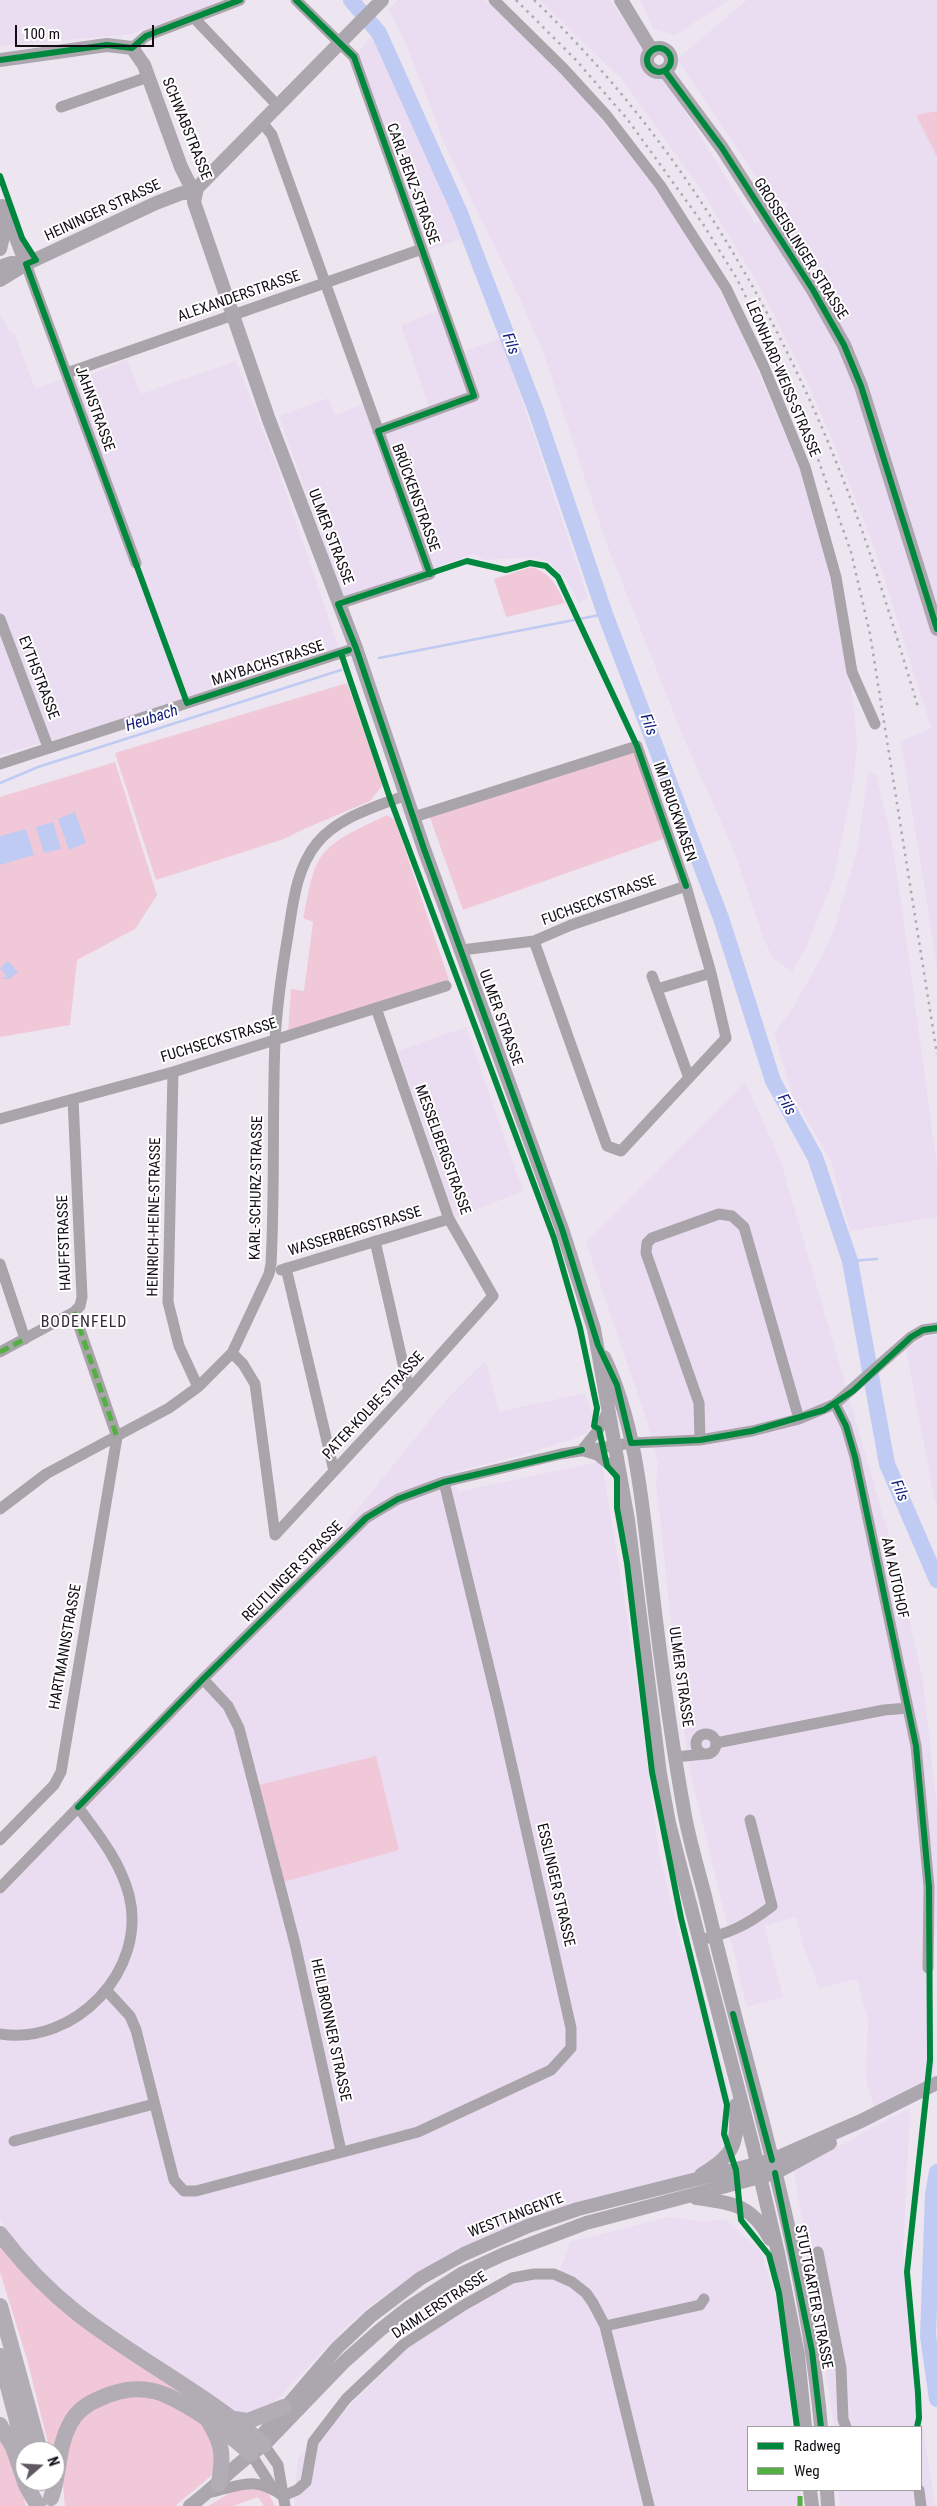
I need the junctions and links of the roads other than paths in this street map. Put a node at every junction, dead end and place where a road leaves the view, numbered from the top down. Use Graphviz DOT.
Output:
graph roads {
  1 [pos="240,0"];
  2 [pos="296,0"];
  3 [pos="494,0"];
  4 [pos="621,0"];
  5 [pos="381,1"];
  6 [pos="195,19"];
  7 [pos="339,43"];
  8 [pos="132,48"];
  9 [pos="0,60"];
  10 [pos="148,77"];
  11 [pos="277,105"];
  12 [pos="61,107"];
  13 [pos="261,121"];
  14 [pos="194,193"];
  15 [pos="1,202"];
  16 [pos="422,249"];
  17 [pos="0,250"];
  18 [pos="26,264"];
  19 [pos="0,267"];
  20 [pos="0,280"];
  21 [pos="325,283"];
  22 [pos="231,315"];
  23 [pos="67,373"];
  24 [pos="378,431"];
  25 [pos="136,563"];
  26 [pos="338,604"];
  27 [pos="0,619"];
  28 [pos="937,629"];
  29 [pos="356,648"];
  30 [pos="875,724"];
  31 [pos="48,747"];
  32 [pos="0,764"];
  33 [pos="406,795"];
  34 [pos="414,817"];
  35 [pos="686,886"];
  36 [pos="534,941"];
  37 [pos="462,950"];
  38 [pos="711,973"];
  39 [pos="652,976"];
  40 [pos="446,986"];
  41 [pos="657,990"];
  42 [pos="376,1008"];
  43 [pos="275,1040"];
  44 [pos="173,1072"];
  45 [pos="689,1078"];
  46 [pos="73,1099"];
  47 [pos="0,1119"];
  48 [pos="449,1219"];
  49 [pos="375,1242"];
  50 [pos="0,1264"];
  51 [pos="286,1268"];
  52 [pos="270,1274"];
  53 [pos="493,1296"];
  54 [pos="74,1312"];
  55 [pos="937,1328"];
  56 [pos="25,1339"];
  57 [pos="598,1345"];
  58 [pos="0,1352"];
  59 [pos="232,1354"];
  60 [pos="198,1387"];
  61 [pos="410,1390"];
  62 [pos="835,1404"];
  63 [pos="608,1408"];
  64 [pos="799,1419"];
  65 [pos="117,1437"];
  66 [pos="700,1440"];
  67 [pos="631,1442"];
  68 [pos="616,1445"];
  69 [pos="582,1450"];
  70 [pos="334,1470"];
  71 [pos="621,1474"];
  72 [pos="444,1482"];
  73 [pos="0,1509"];
  74 [pos="203,1679"];
  75 [pos="908,1708"];
  76 [pos="716,1743"];
  77 [pos="705,1754"];
  78 [pos="675,1757"];
  79 [pos="78,1807"];
  80 [pos="750,1820"];
  81 [pos="0,1840"];
  82 [pos="0,1888"];
  83 [pos="714,1937"];
  84 [pos="699,1940"];
  85 [pos="928,1968"];
  86 [pos="107,1991"];
  87 [pos="733,2014"];
  88 [pos="718,2016"];
  89 [pos="0,2034"];
  90 [pos="937,2083"];
  91 [pos="736,2084"];
  92 [pos="154,2104"];
  93 [pos="14,2141"];
  94 [pos="341,2151"];
  95 [pos="774,2167"];
  96 [pos="758,2171"];
  97 [pos="692,2180"];
  98 [pos="690,2197"];
  99 [pos="0,2234"];
  100 [pos="818,2252"];
  101 [pos="778,2253"];
  102 [pos="704,2299"];
  103 [pos="0,2306"];
  104 [pos="605,2326"];
  105 [pos="0,2356"];
  106 [pos="284,2408"];
  107 [pos="206,2418"];
  108 [pos="234,2419"];
  109 [pos="0,2426"];
  110 [pos="805,2426"];
  111 [pos="821,2426"];
  112 [pos="846,2426"];
  113 [pos="22,2441"];
  114 [pos="37,2441"];
  115 [pos="257,2446"];
  116 [pos="272,2487"];
  117 [pos="213,2489"];
  118 [pos="38,2491"];
  119 [pos="46,2491"];
  120 [pos="810,2491"];
  121 [pos="826,2491"];
  122 [pos="919,2491"];
  123 [pos="284,2501"];
  124 [pos="45,2504"];
  125 [pos="190,2506"];
  126 [pos="649,2506"];
  127 [pos="812,2506"];
  128 [pos="828,2506"];
  129 [pos="921,2506"];
  1 -- 6 [label="street"];
  2 -- 7 [label="street, CARL-BENZ-STRASSE"];
  3 -- 30 [label="street, LEONHARD-WEISS-STRASSE"];
  4 -- 28 [label="main road, GROSSEISLINGER STRASSE"];
  5 -- 7 [label="main road"];
  6 -- 8 [label="street"];
  6 -- 11 [label="street"];
  7 -- 11 [label="main road"];
  7 -- 16 [label="street, CARL-BENZ-STRASSE"];
  8 -- 9 [label="main road"];
  8 -- 10 [label="main road, SCHWABSTRASSE"];
  10 -- 12 [label="street, SCHWABSTRASSE"];
  10 -- 14 [label="main road, SCHWABSTRASSE"];
  11 -- 13 [label="main road"];
  13 -- 14 [label="main road"];
  13 -- 21 [label="street, BRÜCKENSTRASSE"];
  14 -- 18 [label="main road, HEININGER STRASSE"];
  14 -- 22 [label="main road, ULMER STRASSE"];
  15 -- 17 [label="main road, JAHNSTRASSE"];
  15 -- 18 [label="main road, JAHNSTRASSE"];
  16 -- 21 [label="street, ALEXANDERSTRASSE"];
  16 -- 24 [label="street, CARL-BENZ-STRASSE"];
  18 -- 19 [label="main road, HEININGER STRASSE"];
  18 -- 20 [label="main road, HEININGER STRASSE"];
  18 -- 23 [label="street, JAHNSTRASSE"];
  21 -- 22 [label="street, ALEXANDERSTRASSE"];
  21 -- 24 [label="street, BRÜCKENSTRASSE"];
  22 -- 23 [label="street, ALEXANDERSTRASSE"];
  22 -- 26 [label="main road, ULMER STRASSE"];
  23 -- 25 [label="street, JAHNSTRASSE"];
  24 -- 26 [label="street, BRÜCKENSTRASSE"];
  26 -- 29 [label="main road, ULMER STRASSE"];
  27 -- 31 [label="street, EYTHSTRASSE"];
  29 -- 31 [label="street, MAYBACHSTRASSE"];
  29 -- 33 [label="main road, ULMER STRASSE"];
  31 -- 32 [label="street, MAYBACHSTRASSE"];
  33 -- 34 [label="main road, ULMER STRASSE"];
  33 -- 43 [label="street, KARL-SCHURZ-STRASSE"];
  34 -- 35 [label="street, IM BRUCKWASEN"];
  34 -- 37 [label="main road, ULMER STRASSE"];
  35 -- 36 [label="street, FUCHSECKSTRASSE"];
  35 -- 38 [label="street, IM BRUCKWASEN"];
  36 -- 37 [label="street, FUCHSECKSTRASSE"];
  36 -- 45 [label="street, IM BRUCKWASEN"];
  37 -- 57 [label="main road, ULMER STRASSE"];
  38 -- 41 [label="street"];
  38 -- 45 [label="street, IM BRUCKWASEN"];
  39 -- 41 [label="street"];
  40 -- 42 [label="street, FUCHSECKSTRASSE"];
  41 -- 45 [label="street"];
  42 -- 43 [label="street, FUCHSECKSTRASSE"];
  42 -- 48 [label="street, MESSELBERGSTRASSE"];
  43 -- 44 [label="street, FUCHSECKSTRASSE"];
  43 -- 52 [label="street, KARL-SCHURZ-STRASSE"];
  44 -- 46 [label="street, FUCHSECKSTRASSE"];
  44 -- 60 [label="street, HEINRICH-HEINE-STRASSE"];
  46 -- 47 [label="street, FUCHSECKSTRASSE"];
  46 -- 54 [label="street, HAUFFSTRASSE"];
  48 -- 49 [label="street, WASSERBERGSTRASSE"];
  48 -- 53 [label="street, MESSELBERGSTRASSE"];
  49 -- 51 [label="street, WASSERBERGSTRASSE"];
  49 -- 61 [label="street"];
  50 -- 56 [label="street"];
  51 -- 52 [label="street, WASSERBERGSTRASSE"];
  51 -- 70 [label="street"];
  52 -- 59 [label="street, KARL-SCHURZ-STRASSE"];
  53 -- 61 [label="street, PATER-KOLBE-STRASSE"];
  54 -- 56 [label="street"];
  54 -- 65 [label="street, HAUFFSTRASSE"];
  55 -- 62 [label="street"];
  56 -- 58 [label="street"];
  57 -- 63 [label="main road, ULMER STRASSE"];
  57 -- 67 [label="main road, ULMER STRASSE"];
  59 -- 60 [label="street, KARL-SCHURZ-STRASSE"];
  59 -- 70 [label="street, PATER-KOLBE-STRASSE"];
  60 -- 65 [label="street, KARL-SCHURZ-STRASSE"];
  61 -- 70 [label="street, PATER-KOLBE-STRASSE"];
  62 -- 64 [label="street"];
  62 -- 75 [label="street, AM AUTOHOF"];
  63 -- 68 [label="main road, ULMER STRASSE"];
  63 -- 69 [label="street"];
  64 -- 66 [label="street"];
  64 -- 66 [label="street"];
  65 -- 73 [label="street, KARL-SCHURZ-STRASSE"];
  65 -- 81 [label="street, HARTMANNSTRASSE"];
  66 -- 67 [label="street"];
  67 -- 68 [label="street"];
  67 -- 78 [label="main road, ULMER STRASSE"];
  68 -- 69 [label="street, REUTLINGER STRASSE"];
  68 -- 71 [label="main road, ULMER STRASSE"];
  69 -- 71 [label="street"];
  69 -- 72 [label="street, REUTLINGER STRASSE"];
  71 -- 84 [label="main road, ULMER STRASSE"];
  72 -- 74 [label="street, REUTLINGER STRASSE"];
  72 -- 94 [label="street, ESSLINGER STRASSE"];
  74 -- 79 [label="street, REUTLINGER STRASSE"];
  74 -- 94 [label="street, HEILBRONNER STRASSE"];
  75 -- 76 [label="street"];
  75 -- 85 [label="street, AM AUTOHOF"];
  76 -- 77 [label="street"];
  76 -- 77 [label="street"];
  77 -- 78 [label="street"];
  78 -- 83 [label="main road, ULMER STRASSE"];
  79 -- 82 [label="street, REUTLINGER STRASSE"];
  79 -- 86 [label="street"];
  80 -- 83 [label="street"];
  83 -- 84 [label="street"];
  83 -- 87 [label="main road, ULMER STRASSE"];
  84 -- 88 [label="main road, ULMER STRASSE"];
  86 -- 89 [label="street"];
  86 -- 92 [label="street"];
  87 -- 95 [label="main road, STUTTGARTER STRASSE"];
  88 -- 91 [label="main road, STUTTGARTER STRASSE"];
  90 -- 95 [label="main road, WESTTANGENTE"];
  91 -- 96 [label="main road, STUTTGARTER STRASSE"];
  91 -- 97 [label="main road"];
  92 -- 93 [label="street"];
  92 -- 94 [label="street"];
  95 -- 96 [label="main road, WESTTANGENTE"];
  95 -- 111 [label="main road, STUTTGARTER STRASSE"];
  96 -- 97 [label="main road, WESTTANGENTE"];
  96 -- 98 [label="main road, WESTTANGENTE"];
  96 -- 101 [label="main road, STUTTGARTER STRASSE"];
  97 -- 106 [label="main road, WESTTANGENTE"];
  98 -- 101 [label="main road"];
  98 -- 115 [label="main road, WESTTANGENTE"];
  99 -- 108 [label="highway"];
  100 -- 112 [label="street"];
  101 -- 110 [label="main road, STUTTGARTER STRASSE"];
  102 -- 104 [label="street"];
  103 -- 114 [label="highway"];
  104 -- 123 [label="street, DAIMLERSTRASSE"];
  104 -- 126 [label="street, DAIMLERSTRASSE"];
  105 -- 113 [label="highway"];
  106 -- 108 [label="highway"];
  106 -- 115 [label="main road, WESTTANGENTE"];
  107 -- 115 [label="highway"];
  107 -- 117 [label="highway"];
  107 -- 124 [label="highway"];
  108 -- 115 [label="highway"];
  109 -- 124 [label="highway"];
  115 -- 116 [label="street"];
  115 -- 117 [label="main road, WESTTANGENTE"];
  115 -- 123 [label="street"];
  116 -- 117 [label="street"];
  116 -- 123 [label="street"];
  117 -- 125 [label="main road, WESTTANGENTE"];
  118 -- 124 [label="highway"];
  119 -- 124 [label="highway"];
  120 -- 127 [label="main road"];
  121 -- 128 [label="main road"];
  122 -- 129 [label="street"];
}
